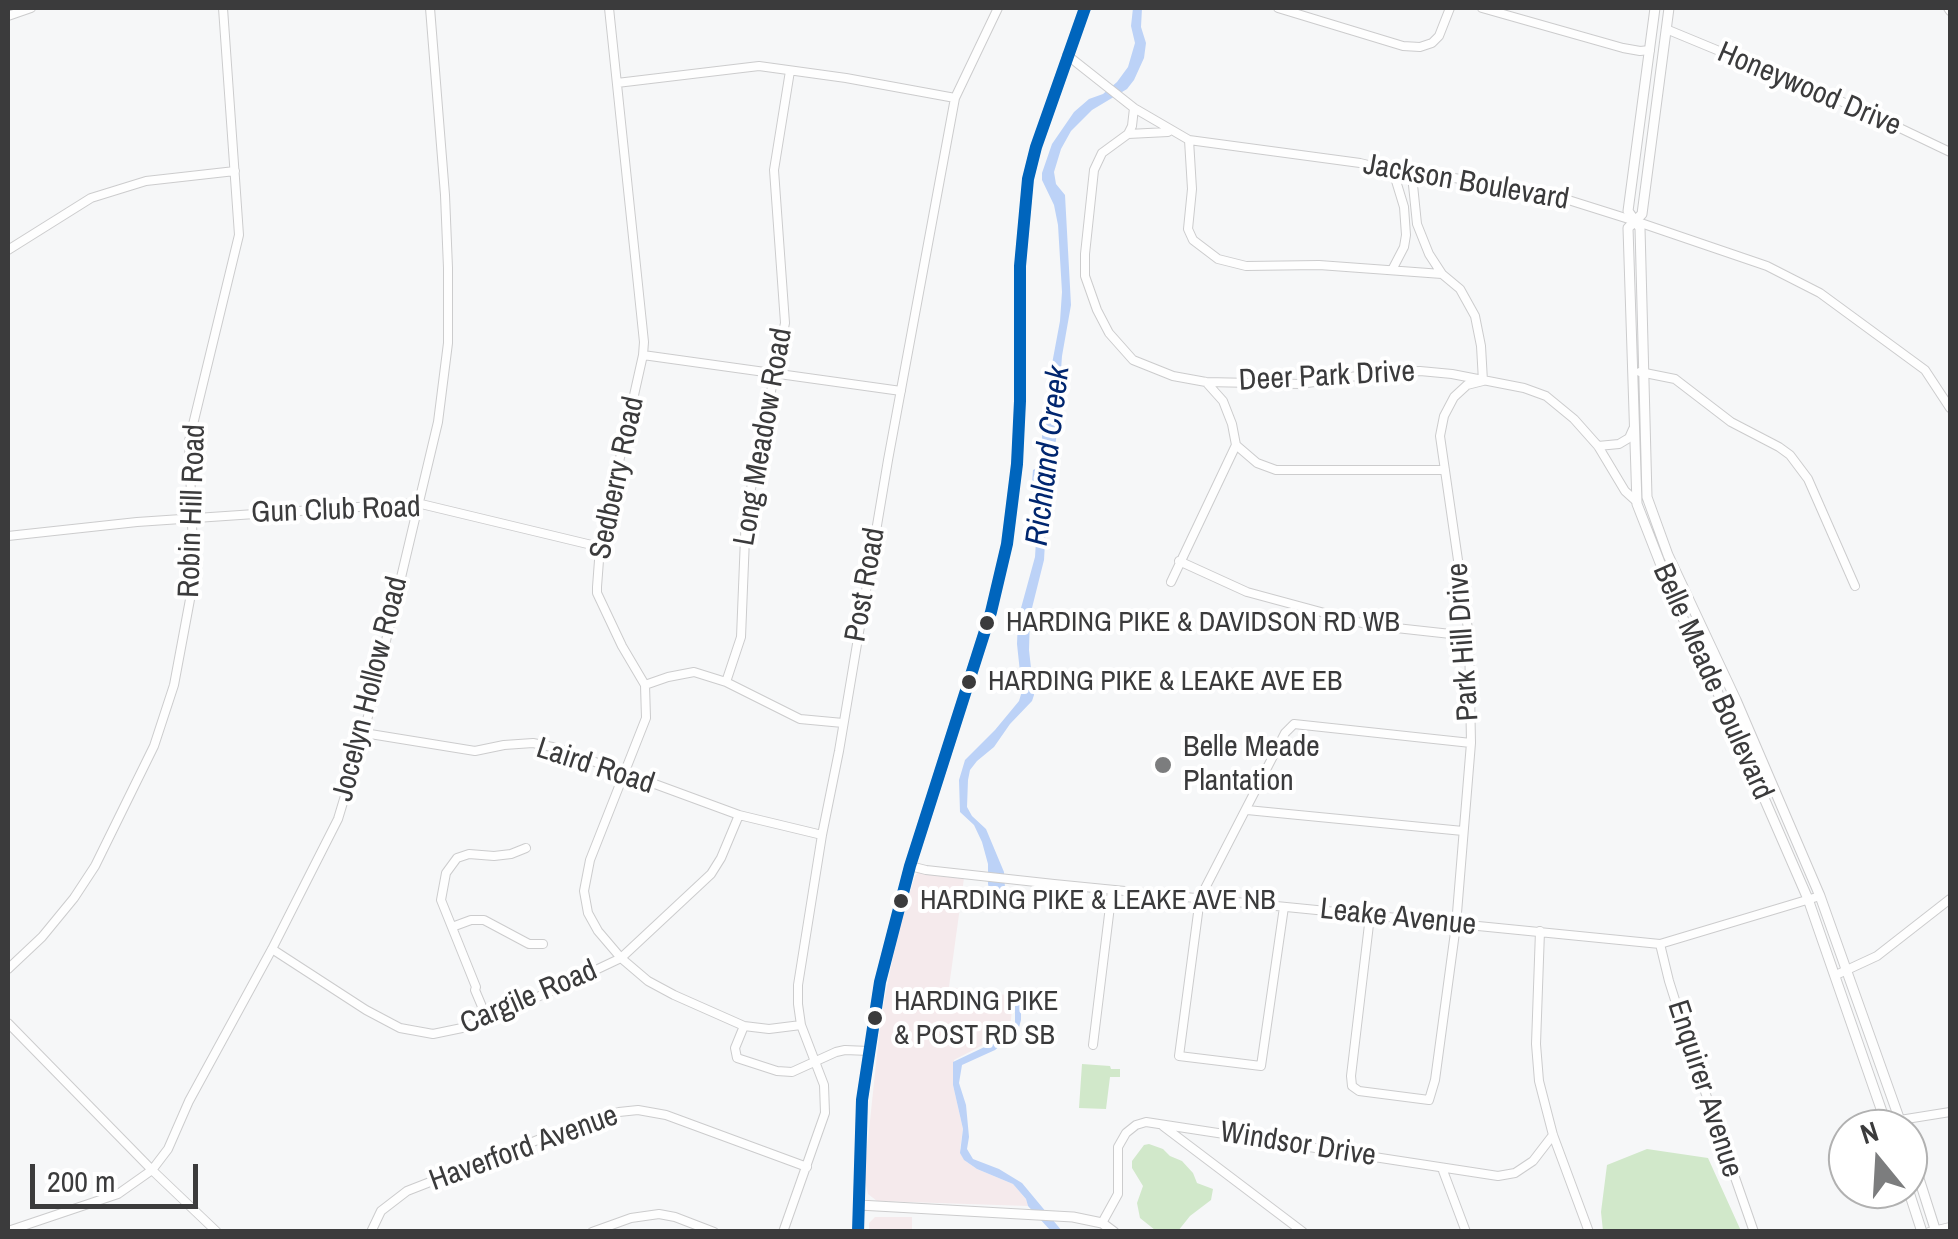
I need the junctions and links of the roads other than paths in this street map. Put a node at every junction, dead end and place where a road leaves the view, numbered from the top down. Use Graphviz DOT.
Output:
graph roads {
  1 [pos="32,8"];
  2 [pos="223,8"];
  3 [pos="430,8"];
  4 [pos="609,8"];
  5 [pos="998,8"];
  6 [pos="1085,8"];
  7 [pos="1278,8"];
  8 [pos="1450,8"];
  9 [pos="1482,8"];
  10 [pos="1655,8"];
  11 [pos="1670,8"];
  12 [pos="8,16"];
  13 [pos="1666,29"];
  14 [pos="1652,32"];
  15 [pos="1650,50"];
  16 [pos="1663,51"];
  17 [pos="1067,55"];
  18 [pos="790,71"];
  19 [pos="617,83"];
  20 [pos="955,98"];
  21 [pos="1134,108"];
  22 [pos="1172,132"];
  23 [pos="1128,134"];
  24 [pos="1189,140"];
  25 [pos="1950,152"];
  26 [pos="1393,170"];
  27 [pos="236,172"];
  28 [pos="1416,172"];
  29 [pos="1635,220"];
  30 [pos="8,250"];
  31 [pos="1392,270"];
  32 [pos="1442,274"];
  33 [pos="1629,309"];
  34 [pos="1642,309"];
  35 [pos="644,355"];
  36 [pos="774,372"];
  37 [pos="1630,372"];
  38 [pos="1644,373"];
  39 [pos="1483,381"];
  40 [pos="1206,382"];
  41 [pos="901,391"];
  42 [pos="1950,408"];
  43 [pos="1633,429"];
  44 [pos="1645,430"];
  45 [pos="1236,445"];
  46 [pos="1598,446"];
  47 [pos="1446,470"];
  48 [pos="1648,499"];
  49 [pos="1636,501"];
  50 [pos="417,503"];
  51 [pos="192,518"];
  52 [pos="8,536"];
  53 [pos="600,546"];
  54 [pos="1180,562"];
  55 [pos="1171,582"];
  56 [pos="1854,586"];
  57 [pos="1469,636"];
  58 [pos="726,682"];
  59 [pos="645,686"];
  60 [pos="843,724"];
  61 [pos="364,733"];
  62 [pos="1754,739"];
  63 [pos="1471,743"];
  64 [pos="1741,744"];
  65 [pos="624,774"];
  66 [pos="1768,774"];
  67 [pos="1757,780"];
  68 [pos="1247,810"];
  69 [pos="739,816"];
  70 [pos="1463,831"];
  71 [pos="822,835"];
  72 [pos="526,848"];
  73 [pos="910,866"];
  74 [pos="1112,890"];
  75 [pos="1820,896"];
  76 [pos="1200,898"];
  77 [pos="1808,899"];
  78 [pos="1950,899"];
  79 [pos="1284,907"];
  80 [pos="1370,916"];
  81 [pos="1456,925"];
  82 [pos="452,927"];
  83 [pos="1540,931"];
  84 [pos="544,944"];
  85 [pos="1660,944"];
  86 [pos="272,949"];
  87 [pos="621,958"];
  88 [pos="8,969"];
  89 [pos="1848,970"];
  90 [pos="1836,975"];
  91 [pos="489,1014"];
  92 [pos="8,1023"];
  93 [pos="801,1025"];
  94 [pos="744,1026"];
  95 [pos="1093,1045"];
  96 [pos="869,1051"];
  97 [pos="816,1061"];
  98 [pos="1881,1109"];
  99 [pos="1896,1109"];
  100 [pos="1159,1123"];
  101 [pos="1554,1135"];
  102 [pos="807,1167"];
  103 [pos="1442,1168"];
  104 [pos="152,1170"];
  105 [pos="859,1205"];
  106 [pos="1919,1209"];
  107 [pos="1102,1223"];
  108 [pos="1950,1227"];
  109 [pos="8,1231"];
  110 [pos="1931,1231"];
  111 [pos="217,1232"];
  112 [pos="371,1232"];
  113 [pos="592,1232"];
  114 [pos="714,1232"];
  115 [pos="783,1232"];
  116 [pos="858,1232"];
  117 [pos="1114,1232"];
  118 [pos="1303,1232"];
  119 [pos="1466,1232"];
  120 [pos="1589,1232"];
  121 [pos="1754,1232"];
  1 -- 12 [label="street"];
  2 -- 27 [label="street, Robin Hill Road"];
  3 -- 50 [label="street, Jocelyn Hollow Road"];
  4 -- 19 [label="street, Sedberry Road"];
  5 -- 20 [label="street, Post Road"];
  6 -- 17 [label="main road"];
  7 -- 8 [label="street"];
  9 -- 15 [label="street"];
  10 -- 14 [label="main road, Belle Meade Boulevard"];
  11 -- 13 [label="main road, Belle Meade Boulevard"];
  13 -- 14 [label="main road"];
  13 -- 16 [label="main road, Belle Meade Boulevard"];
  13 -- 25 [label="street, Honeywood Drive"];
  14 -- 15 [label="main road, Belle Meade Boulevard"];
  15 -- 16 [label="main road"];
  15 -- 29 [label="main road, Belle Meade Boulevard"];
  16 -- 29 [label="main road, Belle Meade Boulevard"];
  17 -- 21 [label="street, Jackson Boulevard"];
  17 -- 73 [label="main road"];
  18 -- 19 [label="street"];
  18 -- 20 [label="street"];
  18 -- 36 [label="street, Long Meadow Road"];
  19 -- 35 [label="street, Sedberry Road"];
  20 -- 41 [label="street, Post Road"];
  21 -- 22 [label="street, Jackson Boulevard"];
  21 -- 23 [label="street"];
  22 -- 23 [label="street"];
  22 -- 24 [label="street, Jackson Boulevard"];
  23 -- 40 [label="street, Deer Park Drive"];
  24 -- 26 [label="street, Jackson Boulevard"];
  24 -- 31 [label="street"];
  26 -- 28 [label="street, Jackson Boulevard"];
  26 -- 31 [label="street"];
  27 -- 30 [label="street"];
  27 -- 51 [label="street, Robin Hill Road"];
  28 -- 29 [label="street, Jackson Boulevard"];
  28 -- 32 [label="street"];
  29 -- 33 [label="main road, Belle Meade Boulevard"];
  29 -- 34 [label="main road, Belle Meade Boulevard"];
  29 -- 42 [label="street, Jackson Boulevard"];
  31 -- 32 [label="street"];
  32 -- 39 [label="street"];
  33 -- 34 [label="main road"];
  33 -- 37 [label="main road, Belle Meade Boulevard"];
  34 -- 38 [label="main road, Belle Meade Boulevard"];
  35 -- 36 [label="street"];
  35 -- 53 [label="street, Sedberry Road"];
  36 -- 41 [label="street"];
  36 -- 58 [label="street, Long Meadow Road"];
  37 -- 38 [label="street"];
  37 -- 43 [label="main road, Belle Meade Boulevard"];
  38 -- 44 [label="main road, Belle Meade Boulevard"];
  38 -- 56 [label="street"];
  39 -- 40 [label="street, Deer Park Drive"];
  39 -- 46 [label="street, Deer Park Drive"];
  39 -- 47 [label="street, Park Hill Drive"];
  40 -- 45 [label="street"];
  41 -- 60 [label="street, Post Road"];
  43 -- 44 [label="main road"];
  43 -- 46 [label="street"];
  43 -- 49 [label="main road, Belle Meade Boulevard"];
  44 -- 48 [label="main road, Belle Meade Boulevard"];
  45 -- 47 [label="street"];
  45 -- 54 [label="street"];
  46 -- 49 [label="street, Deer Park Drive"];
  47 -- 57 [label="street, Park Hill Drive"];
  48 -- 49 [label="main road"];
  48 -- 62 [label="main road, Belle Meade Boulevard"];
  49 -- 64 [label="main road, Belle Meade Boulevard"];
  50 -- 51 [label="street, Gun Club Road"];
  50 -- 53 [label="street, Gun Club Road"];
  50 -- 61 [label="street, Jocelyn Hollow Road"];
  51 -- 52 [label="street, Gun Club Road"];
  51 -- 88 [label="street, Robin Hill Road"];
  53 -- 59 [label="street, Sedberry Road"];
  54 -- 55 [label="street"];
  54 -- 57 [label="street"];
  57 -- 63 [label="street, Park Hill Drive"];
  58 -- 59 [label="street"];
  58 -- 60 [label="street"];
  59 -- 65 [label="street"];
  60 -- 71 [label="street, Post Road"];
  61 -- 65 [label="street, Laird Road"];
  61 -- 86 [label="street, Jocelyn Hollow Road"];
  62 -- 64 [label="main road"];
  62 -- 66 [label="main road, Belle Meade Boulevard"];
  63 -- 68 [label="street"];
  63 -- 70 [label="street, Park Hill Drive"];
  64 -- 67 [label="main road, Belle Meade Boulevard"];
  65 -- 69 [label="street, Laird Road"];
  65 -- 87 [label="street"];
  66 -- 67 [label="main road"];
  66 -- 75 [label="main road, Belle Meade Boulevard"];
  67 -- 77 [label="main road, Belle Meade Boulevard"];
  68 -- 70 [label="street"];
  68 -- 76 [label="street"];
  69 -- 71 [label="street, Laird Road"];
  69 -- 87 [label="street, Cargile Road"];
  70 -- 81 [label="street, Park Hill Drive"];
  71 -- 93 [label="street, Post Road"];
  72 -- 82 [label="street"];
  73 -- 74 [label="street, Leake Avenue"];
  73 -- 96 [label="main road"];
  74 -- 76 [label="street, Leake Avenue"];
  74 -- 95 [label="street"];
  75 -- 77 [label="street, Leake Avenue"];
  75 -- 89 [label="main road, Belle Meade Boulevard"];
  76 -- 79 [label="street, Leake Avenue"];
  76 -- 79 [label="street"];
  77 -- 85 [label="street, Leake Avenue"];
  77 -- 90 [label="main road, Belle Meade Boulevard"];
  78 -- 89 [label="street"];
  79 -- 80 [label="street, Leake Avenue"];
  80 -- 81 [label="street, Leake Avenue"];
  80 -- 81 [label="street, Park Hill Drive"];
  81 -- 83 [label="street, Leake Avenue"];
  82 -- 84 [label="street"];
  82 -- 91 [label="street"];
  83 -- 85 [label="street, Leake Avenue"];
  83 -- 101 [label="street"];
  85 -- 121 [label="street, Enquirer Avenue"];
  86 -- 91 [label="street, Cargile Road"];
  86 -- 104 [label="street, Jocelyn Hollow Road"];
  87 -- 91 [label="street, Cargile Road"];
  87 -- 94 [label="street"];
  89 -- 90 [label="street"];
  89 -- 99 [label="main road, Belle Meade Boulevard"];
  90 -- 98 [label="main road, Belle Meade Boulevard"];
  92 -- 104 [label="street"];
  93 -- 94 [label="street"];
  93 -- 97 [label="street, Post Road"];
  94 -- 97 [label="street"];
  96 -- 97 [label="street"];
  96 -- 105 [label="main road"];
  97 -- 102 [label="street, Post Road"];
  100 -- 103 [label="street, Windsor Drive"];
  100 -- 107 [label="street"];
  100 -- 118 [label="street"];
  101 -- 103 [label="street, Windsor Drive"];
  101 -- 120 [label="street"];
  102 -- 112 [label="street, Haverford Avenue"];
  102 -- 115 [label="street, Post Road"];
  103 -- 119 [label="street"];
  104 -- 109 [label="street, Jocelyn Hollow Road"];
  104 -- 111 [label="street"];
  105 -- 107 [label="main road"];
  105 -- 116 [label="main road"];
  106 -- 110 [label="main road"];
  107 -- 117 [label="main road"];
  108 -- 110 [label="street"];
  113 -- 114 [label="street"];
}
